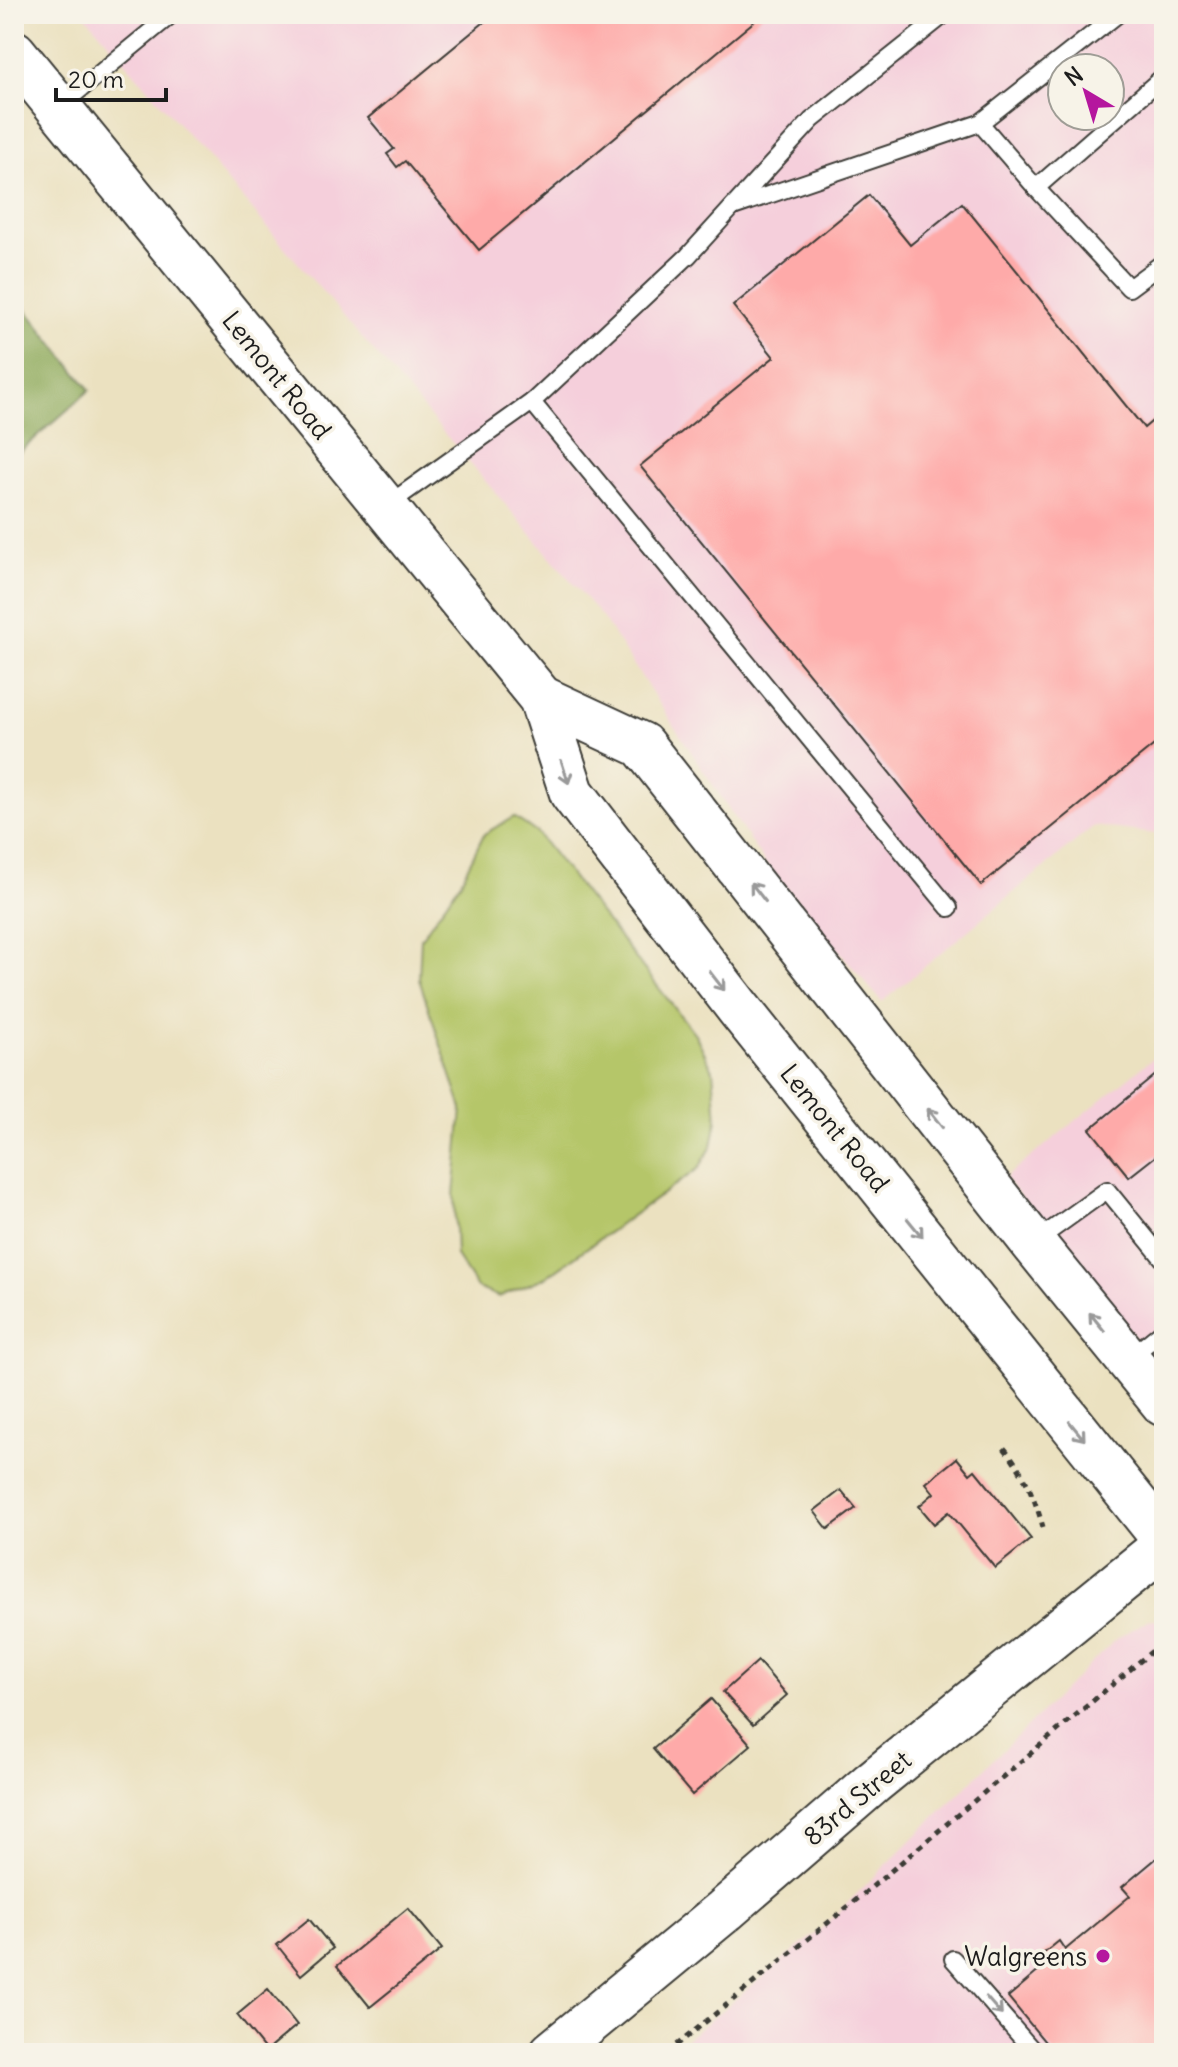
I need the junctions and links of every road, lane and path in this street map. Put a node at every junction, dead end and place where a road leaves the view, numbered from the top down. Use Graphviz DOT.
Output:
graph roads {
  1 [pos="172,14"];
  2 [pos="945,14"];
  3 [pos="1118,14"];
  4 [pos="14,53"];
  5 [pos="1164,76"];
  6 [pos="58,107"];
  7 [pos="980,123"];
  8 [pos="1036,188"];
  9 [pos="732,208"];
  10 [pos="1164,262"];
  11 [pos="532,402"];
  12 [pos="385,507"];
  13 [pos="541,698"];
  14 [pos="949,908"];
  15 [pos="1033,1243"];
  16 [pos="1164,1260"];
  17 [pos="1164,1330"];
  18 [pos="1127,1359"];
  19 [pos="1164,1404"];
  20 [pos="1004,1448"];
  21 [pos="1043,1527"];
  22 [pos="1164,1539"];
  23 [pos="1164,1546"];
  24 [pos="1164,1641"];
  25 [pos="953,1959"];
  26 [pos="552,2053"];
  27 [pos="667,2053"];
  28 [pos="1035,2053"];
  1 -- 6 [label="lane"];
  2 -- 9 [label="lane"];
  3 -- 7 [label="lane"];
  4 -- 6 [label="main road, Lemont Road"];
  5 -- 8 [label="lane"];
  6 -- 12 [label="main road, Lemont Road"];
  7 -- 8 [label="lane"];
  7 -- 9 [label="lane"];
  8 -- 10 [label="lane"];
  9 -- 11 [label="lane"];
  11 -- 12 [label="lane"];
  11 -- 14 [label="lane"];
  12 -- 13 [label="main road, Lemont Road"];
  15 -- 13 [label="main road, Lemont Road, one-way"];
  13 -- 22 [label="main road, Lemont Road, one-way"];
  15 -- 16 [label="lane"];
  18 -- 15 [label="main road, Lemont Road, one-way"];
  17 -- 18 [label="lane"];
  18 -- 19 [label="main road, Lemont Road"];
  20 -- 21 [label="path"];
  23 -- 26 [label="main road, 83rd Street"];
  24 -- 27 [label="path"];
  25 -- 28 [label="lane, one-way"];
}
